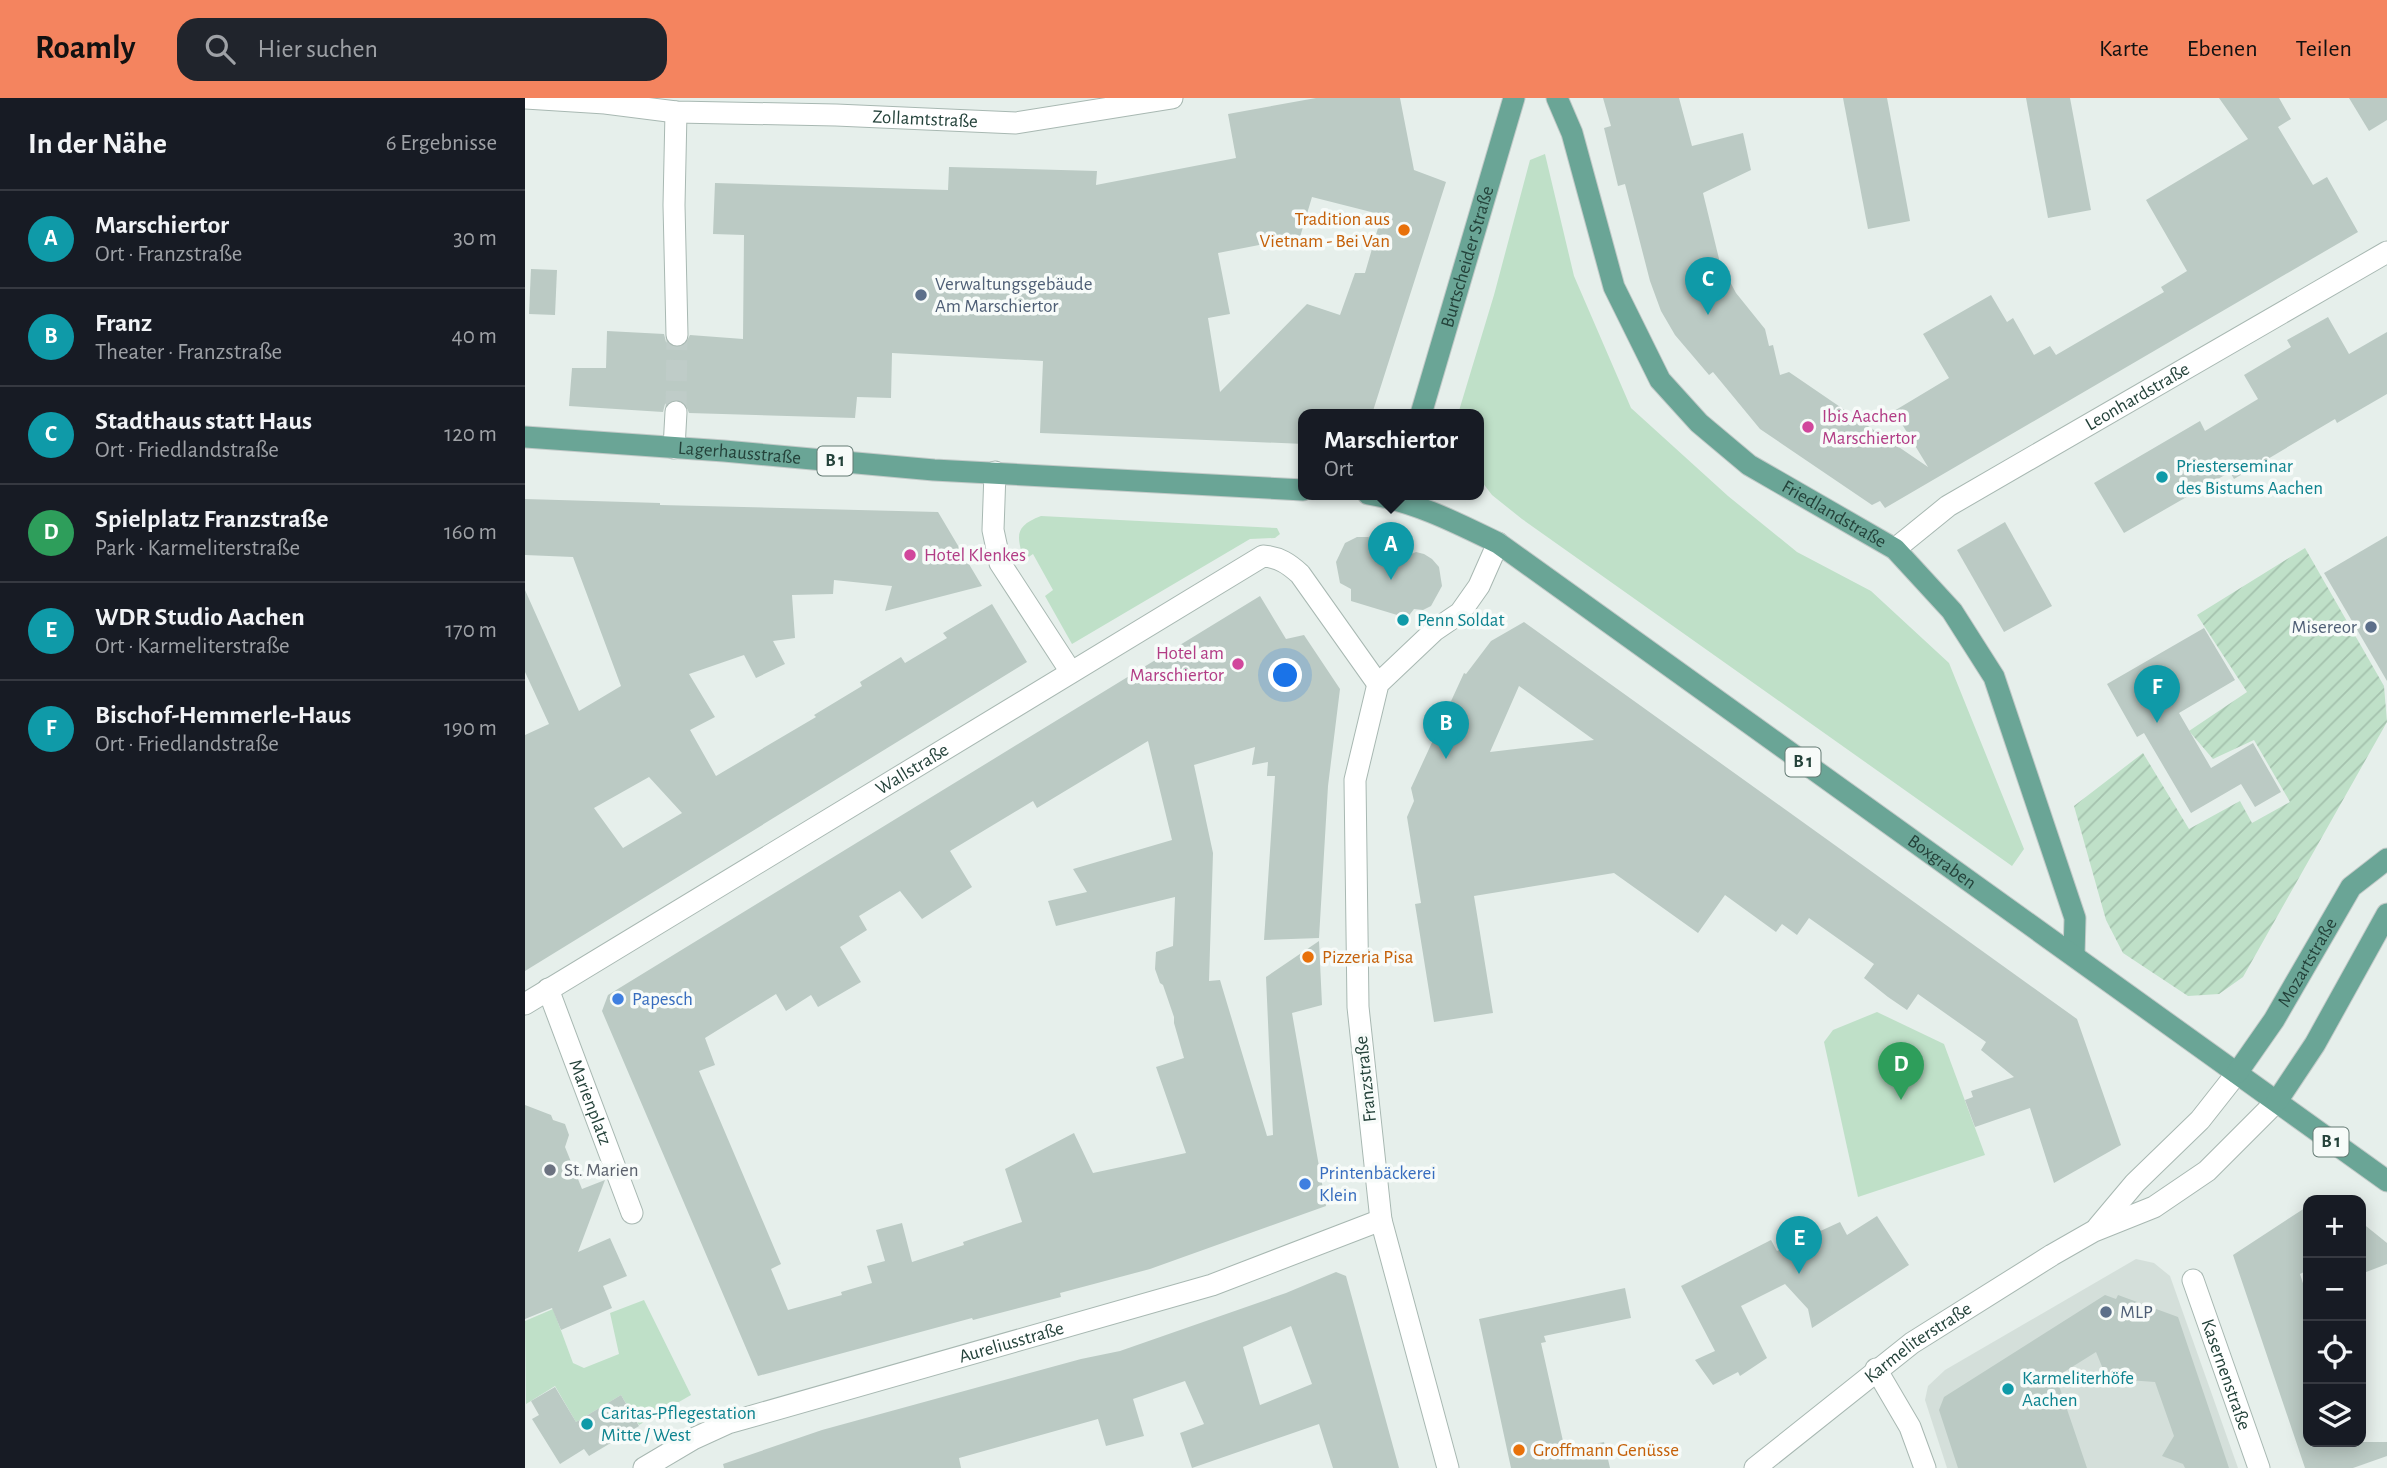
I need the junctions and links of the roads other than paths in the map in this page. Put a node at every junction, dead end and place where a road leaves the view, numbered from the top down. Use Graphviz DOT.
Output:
graph roads {
  1 [pos="1172,98"];
  2 [pos="1514,98"];
  3 [pos="1557,98"];
  4 [pos="525,99"];
  5 [pos="676,113"];
  6 [pos="2387,253"];
  7 [pos="677,335"];
  8 [pos="1423,409"];
  9 [pos="675,412"];
  10 [pos="525,437"];
  11 [pos="674,448"];
  12 [pos="995,472"];
  13 [pos="1298,490"];
  14 [pos="1406,500"];
  15 [pos="1498,543"];
  16 [pos="1895,549"];
  17 [pos="1071,672"];
  18 [pos="1378,684"];
  19 [pos="2387,859"];
  20 [pos="2387,914"];
  21 [pos="2074,955"];
  22 [pos="548,989"];
  23 [pos="525,1004"];
  24 [pos="2238,1073"];
  25 [pos="2277,1101"];
  26 [pos="2387,1181"];
  27 [pos="632,1213"];
  28 [pos="1381,1220"];
  29 [pos="2094,1231"];
  30 [pos="2193,1280"];
  31 [pos="1876,1369"];
  32 [pos="644,1468"];
  33 [pos="1448,1468"];
  34 [pos="1755,1468"];
  35 [pos="1925,1468"];
  36 [pos="2259,1468"];
  1 -- 5 [label="street, Zollamtstraße"];
  2 -- 8 [label="main road, Burtscheider Straße"];
  3 -- 16 [label="main road, Friedlandstraße"];
  4 -- 5 [label="street, Zollamtstraße"];
  5 -- 7 [label="street"];
  6 -- 16 [label="street, Leonhardstraße"];
  9 -- 11 [label="street"];
  10 -- 11 [label="main road, Lagerhausstraße / B 1"];
  11 -- 12 [label="main road, Lagerhausstraße / B 1"];
  12 -- 13 [label="main road, Lagerhausstraße / B 1"];
  12 -- 17 [label="street"];
  14 -- 15 [label="main road, B 1"];
  15 -- 18 [label="street"];
  15 -- 21 [label="main road, Boxgraben / B 1"];
  16 -- 21 [label="main road, Friedlandstraße"];
  17 -- 18 [label="street, Wallstraße"];
  17 -- 22 [label="street, Wallstraße"];
  18 -- 28 [label="street, Franzstraße"];
  19 -- 24 [label="main road, Mozartstraße"];
  20 -- 25 [label="main road"];
  21 -- 24 [label="main road, Boxgraben / B 1"];
  22 -- 23 [label="street, Wallstraße"];
  22 -- 27 [label="street, Marienplatz"];
  24 -- 25 [label="main road, Boxgraben / B 1"];
  24 -- 29 [label="street, Karmeliterstraße"];
  25 -- 26 [label="main road, Boxgraben / B 1"];
  25 -- 29 [label="street, Karmeliterstraße"];
  28 -- 32 [label="street, Aureliusstraße"];
  28 -- 33 [label="street, Franzstraße"];
  29 -- 31 [label="street, Karmeliterstraße"];
  30 -- 36 [label="street, Kasernenstraße"];
  31 -- 34 [label="street, Karmeliterstraße"];
  31 -- 35 [label="street"];
}
